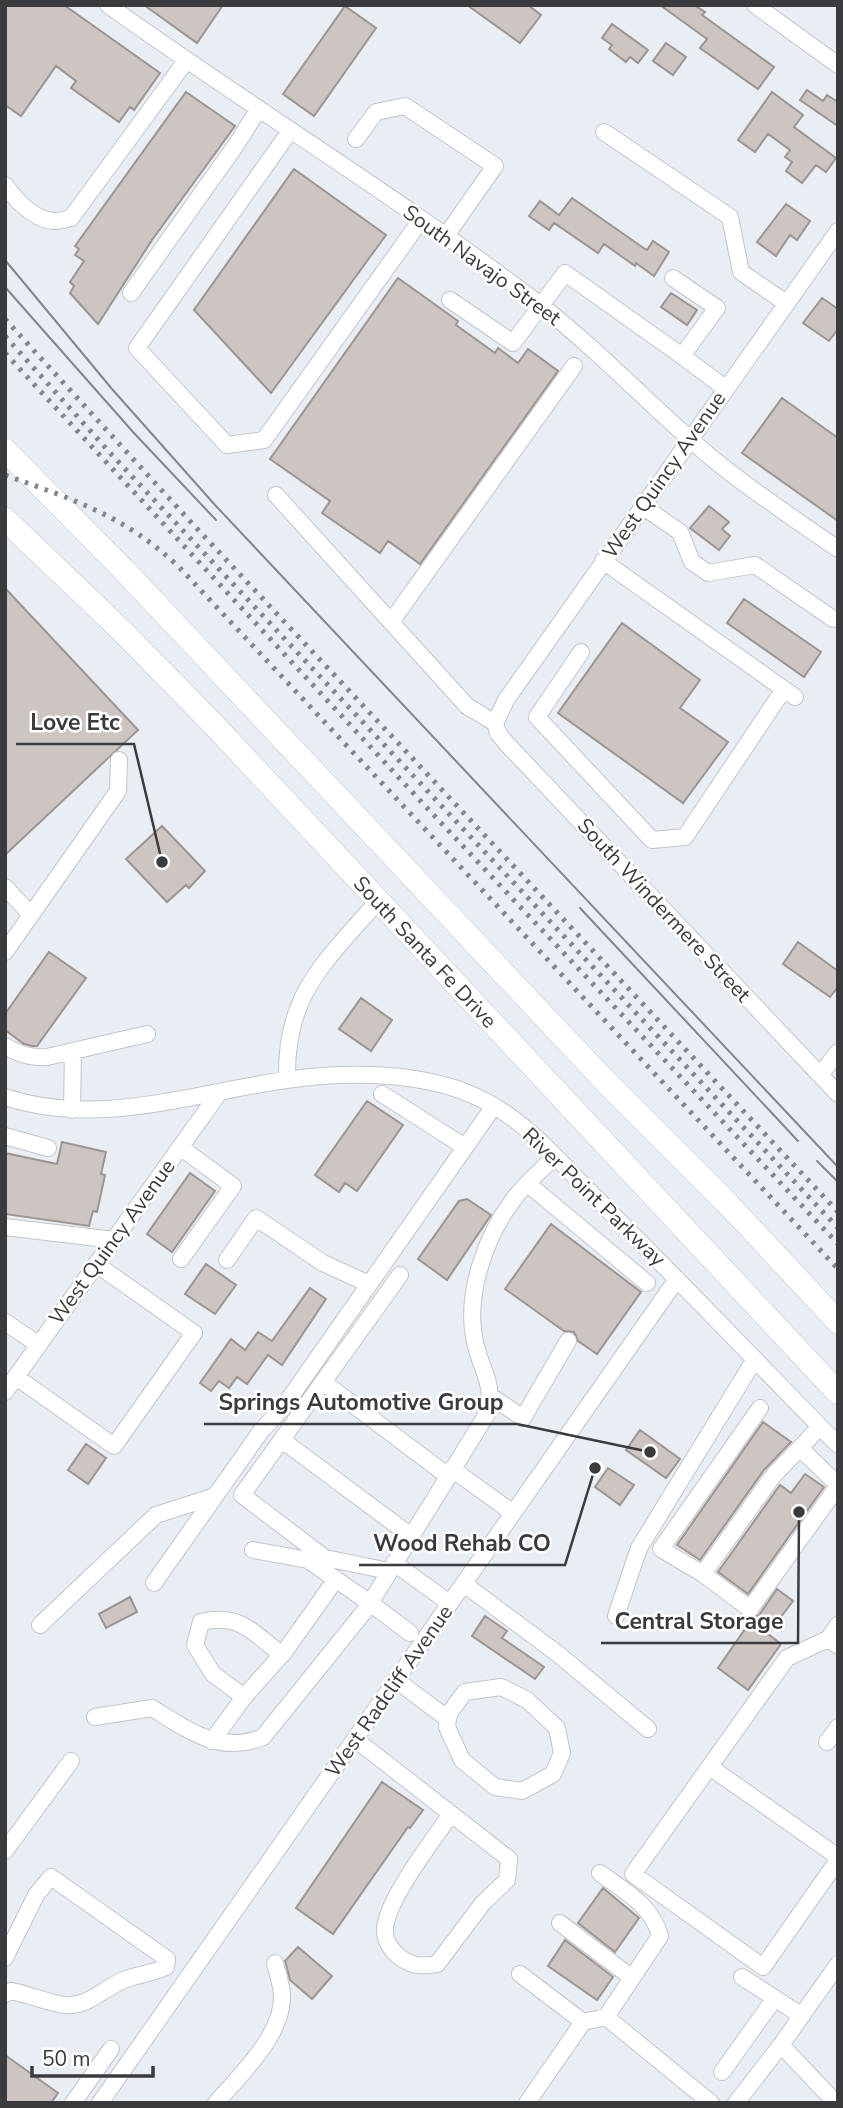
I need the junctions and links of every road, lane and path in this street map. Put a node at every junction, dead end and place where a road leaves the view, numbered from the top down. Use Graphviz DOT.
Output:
graph roads {
  1 [pos="108,5"];
  2 [pos="755,5"];
  3 [pos="186,61"];
  4 [pos="838,65"];
  5 [pos="258,110"];
  6 [pos="290,131"];
  7 [pos="604,132"];
  8 [pos="356,139"];
  9 [pos="5,186"];
  10 [pos="421,220"];
  11 [pos="838,230"];
  12 [pos="446,237"];
  13 [pos="673,278"];
  14 [pos="131,293"];
  15 [pos="450,300"];
  16 [pos="786,303"];
  17 [pos="540,305"];
  18 [pos="682,356"];
  19 [pos="573,366"];
  20 [pos="725,388"];
  21 [pos="690,438"];
  22 [pos="5,450"];
  23 [pos="276,495"];
  24 [pos="642,506"];
  25 [pos="5,519"];
  26 [pos="838,549"];
  27 [pos="603,561"];
  28 [pos="833,620"];
  29 [pos="391,622"];
  30 [pos="581,652"];
  31 [pos="495,723"];
  32 [pos="119,760"];
  33 [pos="5,887"];
  34 [pos="377,902"];
  35 [pos="31,915"];
  36 [pos="5,952"];
  37 [pos="147,1034"];
  38 [pos="5,1046"];
  39 [pos="72,1051"];
  40 [pos="838,1052"];
  41 [pos="820,1075"];
  42 [pos="287,1079"];
  43 [pos="219,1093"];
  44 [pos="382,1094"];
  45 [pos="838,1094"];
  46 [pos="5,1097"];
  47 [pos="494,1106"];
  48 [pos="72,1110"];
  49 [pos="5,1136"];
  50 [pos="180,1147"];
  51 [pos="465,1147"];
  52 [pos="48,1148"];
  53 [pos="554,1157"];
  54 [pos="528,1184"];
  55 [pos="5,1227"];
  56 [pos="114,1240"];
  57 [pos="181,1259"];
  58 [pos="227,1260"];
  59 [pos="96,1264"];
  60 [pos="400,1275"];
  61 [pos="677,1279"];
  62 [pos="647,1283"];
  63 [pos="369,1284"];
  64 [pos="5,1321"];
  65 [pos="838,1322"];
  66 [pos="568,1341"];
  67 [pos="39,1345"];
  68 [pos="755,1359"];
  69 [pos="16,1377"];
  70 [pos="323,1381"];
  71 [pos="5,1392"];
  72 [pos="838,1392"];
  73 [pos="492,1396"];
  74 [pos="760,1408"];
  75 [pos="820,1427"];
  76 [pos="282,1440"];
  77 [pos="838,1446"];
  78 [pos="800,1448"];
  79 [pos="450,1472"];
  80 [pos="838,1485"];
  81 [pos="215,1496"];
  82 [pos="506,1508"];
  83 [pos="411,1536"];
  84 [pos="253,1550"];
  85 [pos="392,1567"];
  86 [pos="704,1574"];
  87 [pos="336,1579"];
  88 [pos="154,1583"];
  89 [pos="464,1584"];
  90 [pos="444,1599"];
  91 [pos="370,1603"];
  92 [pos="616,1616"];
  93 [pos="40,1625"];
  94 [pos="838,1625"];
  95 [pos="410,1633"];
  96 [pos="833,1643"];
  97 [pos="282,1655"];
  98 [pos="396,1680"];
  99 [pos="244,1697"];
  100 [pos="95,1717"];
  101 [pos="448,1720"];
  102 [pos="838,1727"];
  103 [pos="648,1729"];
  104 [pos="355,1739"];
  105 [pos="212,1741"];
  106 [pos="827,1742"];
  107 [pos="71,1761"];
  108 [pos="710,1767"];
  109 [pos="451,1814"];
  110 [pos="5,1851"];
  111 [pos="838,1859"];
  112 [pos="600,1874"];
  113 [pos="560,1923"];
  114 [pos="5,1958"];
  115 [pos="275,1963"];
  116 [pos="836,1969"];
  117 [pos="520,1974"];
  118 [pos="742,1977"];
  119 [pos="632,1978"];
  120 [pos="5,1994"];
  121 [pos="775,1998"];
  122 [pos="802,2016"];
  123 [pos="606,2017"];
  124 [pos="583,2022"];
  125 [pos="781,2045"];
  126 [pos="111,2049"];
  127 [pos="722,2072"];
  128 [pos="73,2103"];
  129 [pos="100,2103"];
  130 [pos="216,2103"];
  131 [pos="527,2103"];
  132 [pos="711,2103"];
  133 [pos="736,2103"];
  134 [pos="836,2103"];
  1 -- 3 [label="street, South Navajo Street"];
  2 -- 4 [label="street"];
  3 -- 5 [label="street, South Navajo Street"];
  3 -- 9 [label="street"];
  5 -- 6 [label="street, South Navajo Street"];
  5 -- 14 [label="street"];
  6 -- 10 [label="street, South Navajo Street"];
  6 -- 10 [label="street"];
  7 -- 16 [label="street"];
  8 -- 12 [label="street"];
  10 -- 12 [label="street, South Navajo Street"];
  11 -- 16 [label="street, West Quincy Avenue"];
  12 -- 17 [label="street, South Navajo Street"];
  13 -- 18 [label="street"];
  15 -- 17 [label="street"];
  16 -- 20 [label="street, West Quincy Avenue"];
  17 -- 18 [label="street"];
  17 -- 21 [label="street, South Navajo Street"];
  18 -- 20 [label="street"];
  19 -- 29 [label="street"];
  20 -- 21 [label="street, West Quincy Avenue"];
  21 -- 24 [label="street, West Quincy Avenue"];
  21 -- 26 [label="street, South Navajo Street"];
  22 -- 65 [label="highway, South Santa Fe Drive"];
  23 -- 29 [label="street"];
  24 -- 27 [label="street, West Quincy Avenue"];
  24 -- 28 [label="street"];
  25 -- 34 [label="highway, South Santa Fe Drive"];
  27 -- 30 [label="street"];
  27 -- 31 [label="street, West Quincy Avenue"];
  29 -- 31 [label="street"];
  31 -- 41 [label="street, South Windermere Street"];
  32 -- 35 [label="street"];
  33 -- 35 [label="street"];
  34 -- 42 [label="street"];
  34 -- 72 [label="highway, South Santa Fe Drive"];
  35 -- 36 [label="street"];
  37 -- 39 [label="street"];
  38 -- 39 [label="street"];
  39 -- 48 [label="street"];
  40 -- 41 [label="street"];
  41 -- 45 [label="street, South Windermere Street"];
  42 -- 43 [label="street, River Point Parkway"];
  42 -- 47 [label="street, River Point Parkway"];
  43 -- 48 [label="street, River Point Parkway"];
  43 -- 50 [label="street, West Quincy Avenue"];
  44 -- 51 [label="street"];
  46 -- 48 [label="street, River Point Parkway"];
  47 -- 51 [label="street"];
  47 -- 53 [label="street, River Point Parkway"];
  49 -- 52 [label="street"];
  50 -- 56 [label="street, West Quincy Avenue"];
  50 -- 57 [label="street"];
  51 -- 63 [label="street"];
  53 -- 54 [label="street"];
  53 -- 61 [label="street, River Point Parkway"];
  54 -- 62 [label="street"];
  54 -- 73 [label="street"];
  55 -- 56 [label="street"];
  56 -- 59 [label="street, West Quincy Avenue"];
  58 -- 63 [label="street"];
  59 -- 67 [label="street, West Quincy Avenue"];
  59 -- 69 [label="street"];
  60 -- 70 [label="street"];
  61 -- 68 [label="street, River Point Parkway"];
  61 -- 89 [label="street, West Radcliff Avenue"];
  63 -- 81 [label="street"];
  64 -- 67 [label="street"];
  66 -- 73 [label="street"];
  67 -- 69 [label="street, West Quincy Avenue"];
  68 -- 75 [label="street, River Point Parkway"];
  68 -- 92 [label="street"];
  69 -- 71 [label="street, West Quincy Avenue"];
  70 -- 76 [label="street"];
  70 -- 79 [label="street"];
  73 -- 79 [label="street"];
  74 -- 86 [label="street"];
  75 -- 77 [label="street, River Point Parkway"];
  75 -- 78 [label="street"];
  76 -- 83 [label="street"];
  76 -- 85 [label="street"];
  78 -- 80 [label="street"];
  78 -- 86 [label="street"];
  79 -- 82 [label="street"];
  79 -- 83 [label="street"];
  80 -- 86 [label="street"];
  81 -- 88 [label="street"];
  81 -- 93 [label="street"];
  83 -- 85 [label="street"];
  84 -- 87 [label="street"];
  85 -- 90 [label="street"];
  85 -- 91 [label="street"];
  87 -- 91 [label="street"];
  87 -- 97 [label="street"];
  89 -- 98 [label="street, West Radcliff Avenue"];
  89 -- 103 [label="street"];
  91 -- 95 [label="street"];
  91 -- 105 [label="street"];
  94 -- 96 [label="street"];
  96 -- 108 [label="street"];
  97 -- 99 [label="street"];
  97 -- 99 [label="street"];
  98 -- 101 [label="street"];
  98 -- 104 [label="street, West Radcliff Avenue"];
  99 -- 105 [label="street"];
  100 -- 105 [label="street"];
  101 -- 101 [label="street"];
  102 -- 106 [label="street"];
  104 -- 109 [label="street"];
  104 -- 129 [label="street, West Radcliff Avenue"];
  107 -- 110 [label="street"];
  108 -- 111 [label="street"];
  108 -- 111 [label="street"];
  109 -- 109 [label="street"];
  112 -- 119 [label="street"];
  113 -- 119 [label="street"];
  114 -- 120 [label="street"];
  115 -- 130 [label="street"];
  116 -- 122 [label="street"];
  117 -- 124 [label="street"];
  118 -- 121 [label="street"];
  119 -- 123 [label="street"];
  121 -- 122 [label="street"];
  121 -- 127 [label="street"];
  122 -- 125 [label="street"];
  123 -- 124 [label="street"];
  123 -- 132 [label="street"];
  124 -- 131 [label="street"];
  125 -- 133 [label="street"];
  125 -- 134 [label="street"];
  126 -- 128 [label="street"];
}
